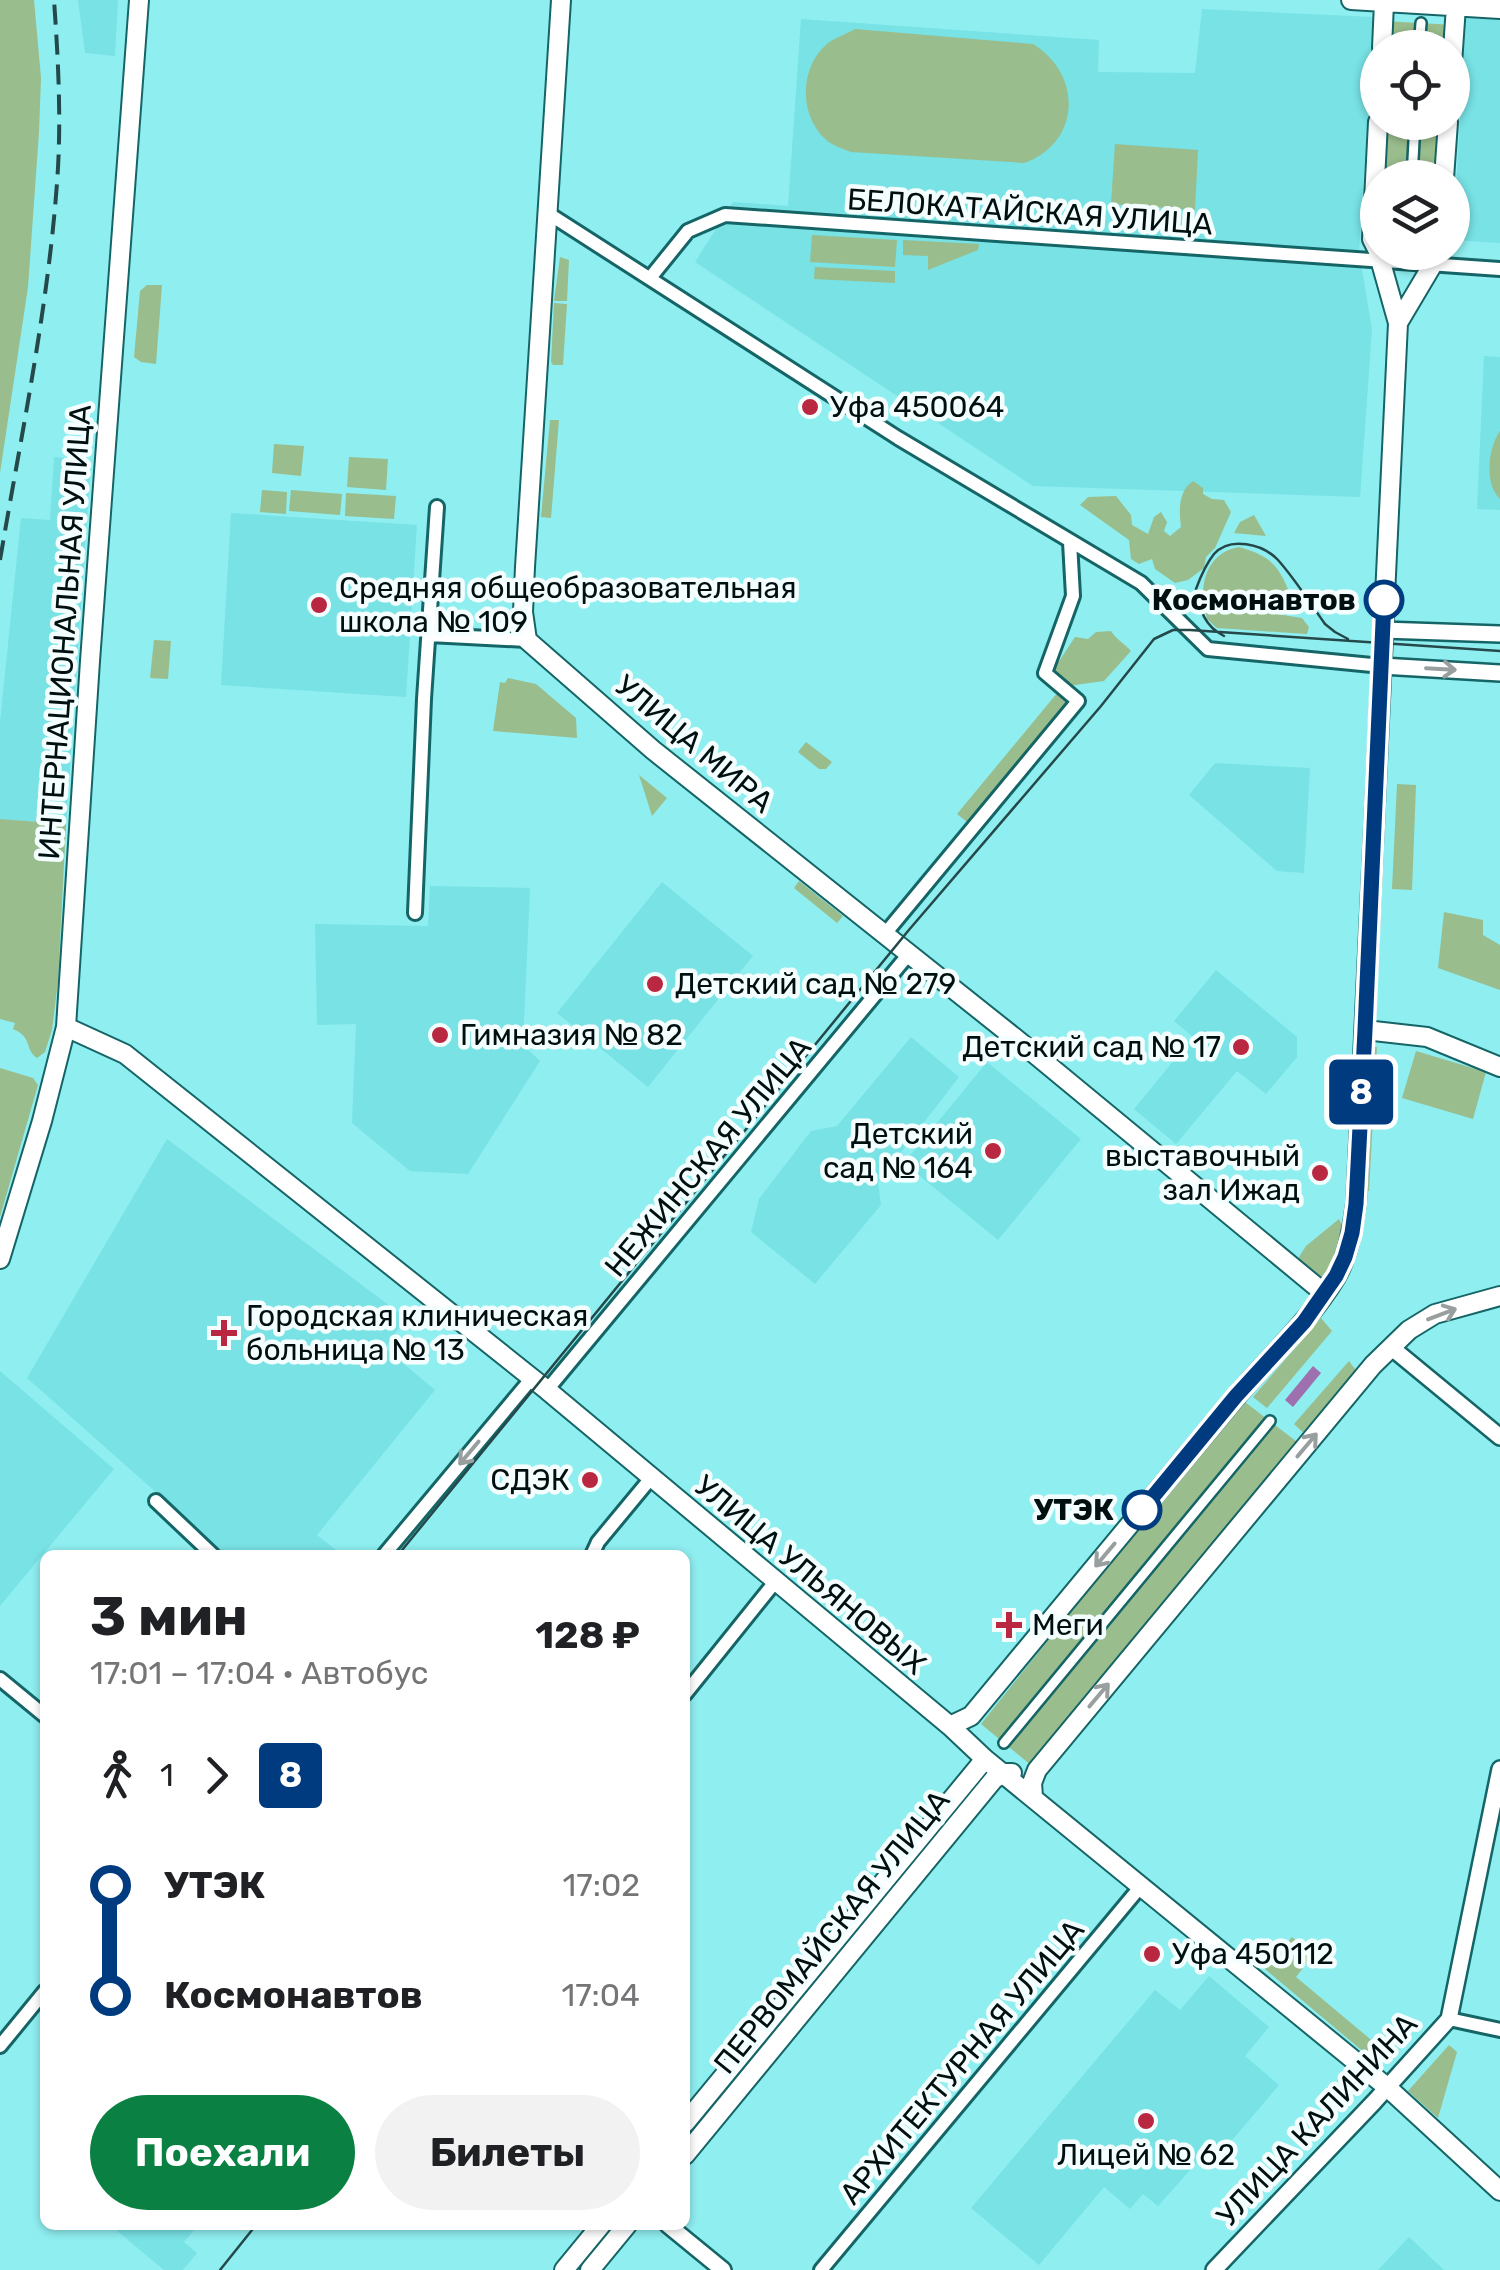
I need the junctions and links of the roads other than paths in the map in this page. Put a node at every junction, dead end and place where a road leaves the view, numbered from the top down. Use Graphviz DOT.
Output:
graph roads {
  1 [pos="139,0"];
  2 [pos="561,0"];
  3 [pos="1351,0"];
  4 [pos="1384,3"];
  5 [pos="1456,6"];
  6 [pos="1500,9"];
  7 [pos="1421,23"];
  8 [pos="1383,30"];
  9 [pos="1421,30"];
  10 [pos="1454,30"];
  11 [pos="546,212"];
  12 [pos="1360,254"];
  13 [pos="1470,264"];
  14 [pos="1500,269"];
  15 [pos="1383,270"];
  16 [pos="1427,270"];
  17 [pos="650,278"];
  18 [pos="1398,322"];
  19 [pos="437,507"];
  20 [pos="1070,542"];
  21 [pos="1383,630"];
  22 [pos="1500,634"];
  23 [pos="428,635"];
  24 [pos="527,640"];
  25 [pos="1382,666"];
  26 [pos="1500,673"];
  27 [pos="415,913"];
  28 [pos="884,935"];
  29 [pos="908,955"];
  30 [pos="66,1027"];
  31 [pos="1365,1030"];
  32 [pos="1500,1067"];
  33 [pos="0,1259"];
  34 [pos="1324,1293"];
  35 [pos="1500,1296"];
  36 [pos="1392,1348"];
  37 [pos="540,1384"];
  38 [pos="1270,1422"];
  39 [pos="1500,1437"];
  40 [pos="651,1478"];
  41 [pos="156,1502"];
  42 [pos="208,1550"];
  43 [pos="389,1550"];
  44 [pos="594,1550"];
  45 [pos="775,1582"];
  46 [pos="0,1679"];
  47 [pos="690,1688"];
  48 [pos="40,1712"];
  49 [pos="972,1716"];
  50 [pos="950,1726"];
  51 [pos="1004,1743"];
  52 [pos="985,1759"];
  53 [pos="1500,1769"];
  54 [pos="1037,1770"];
  55 [pos="1004,1773"];
  56 [pos="1033,1797"];
  57 [pos="1141,1886"];
  58 [pos="40,1997"];
  59 [pos="1450,2019"];
  60 [pos="1500,2030"];
  61 [pos="0,2046"];
  62 [pos="1388,2088"];
  63 [pos="690,2118"];
  64 [pos="690,2149"];
  65 [pos="1500,2191"];
  66 [pos="597,2230"];
  67 [pos="623,2230"];
  68 [pos="674,2230"];
  69 [pos="564,2270"];
  70 [pos="590,2270"];
  71 [pos="723,2270"];
  72 [pos="821,2270"];
  73 [pos="1214,2270"];
  1 -- 30 [label="main road, ИНТЕРНАЦИОНАЛЬНАЯ УЛИЦА"];
  2 -- 11 [label="main road"];
  3 -- 4 [label="main road"];
  4 -- 5 [label="main road"];
  4 -- 8 [label="main road"];
  5 -- 6 [label="main road"];
  5 -- 10 [label="main road"];
  7 -- 9 [label="street"];
  11 -- 17 [label="street"];
  11 -- 24 [label="main road"];
  12 -- 17 [label="street, БЕЛОКАТАЙСКАЯ УЛИЦА"];
  13 -- 14 [label="street, БЕЛОКАТАЙСКАЯ УЛИЦА"];
  15 -- 18 [label="main road"];
  16 -- 18 [label="main road"];
  17 -- 20 [label="street"];
  18 -- 21 [label="main road"];
  19 -- 23 [label="street"];
  20 -- 25 [label="street"];
  20 -- 28 [label="street"];
  21 -- 22 [label="street"];
  21 -- 25 [label="main road"];
  23 -- 24 [label="street"];
  23 -- 27 [label="street"];
  24 -- 28 [label="main road, УЛИЦА МИРА"];
  25 -- 26 [label="street, one-way"];
  25 -- 31 [label="main road"];
  28 -- 29 [label="main road, УЛИЦА МИРА"];
  29 -- 34 [label="main road, УЛИЦА МИРА"];
  29 -- 37 [label="street, НЕЖИНСКАЯ УЛИЦА"];
  30 -- 33 [label="main road, ИНТЕРНАЦИОНАЛЬНАЯ УЛИЦА"];
  30 -- 37 [label="main road, УЛИЦА УЛЬЯНОВЫХ"];
  31 -- 32 [label="main road"];
  31 -- 34 [label="main road"];
  34 -- 49 [label="main road, one-way"];
  36 -- 35 [label="main road, one-way"];
  36 -- 39 [label="street"];
  54 -- 36 [label="main road, one-way"];
  37 -- 40 [label="main road, УЛИЦА УЛЬЯНОВЫХ"];
  37 -- 43 [label="street, НЕЖИНСКАЯ УЛИЦА, one-way"];
  38 -- 51 [label="street"];
  40 -- 44 [label="street"];
  40 -- 45 [label="main road, УЛИЦА УЛЬЯНОВЫХ"];
  41 -- 42 [label="street"];
  45 -- 47 [label="street"];
  45 -- 50 [label="main road, УЛИЦА УЛЬЯНОВЫХ"];
  46 -- 48 [label="street"];
  49 -- 50 [label="main road"];
  49 -- 52 [label="main road"];
  50 -- 52 [label="main road, УЛИЦА УЛЬЯНОВЫХ"];
  52 -- 55 [label="main road, УЛИЦА УЛЬЯНОВЫХ"];
  52 -- 63 [label="main road, ПЕРВОМАЙСКАЯ УЛИЦА"];
  53 -- 59 [label="street, УЛИЦА КАЛИНИНА"];
  54 -- 55 [label="main road"];
  54 -- 56 [label="main road"];
  55 -- 56 [label="main road, УЛИЦА УЛЬЯНОВЫХ"];
  55 -- 64 [label="main road, ПЕРВОМАЙСКАЯ УЛИЦА"];
  56 -- 57 [label="main road, УЛИЦА УЛЬЯНОВЫХ"];
  57 -- 62 [label="main road, УЛИЦА УЛЬЯНОВЫХ"];
  57 -- 72 [label="street, АРХИТЕКТУРНАЯ УЛИЦА"];
  58 -- 61 [label="street"];
  59 -- 60 [label="street"];
  59 -- 62 [label="street, УЛИЦА КАЛИНИНА"];
  62 -- 65 [label="main road, УЛИЦА УЛЬЯНОВЫХ"];
  62 -- 73 [label="street, УЛИЦА КАЛИНИНА"];
  66 -- 69 [label="main road"];
  67 -- 70 [label="main road"];
  68 -- 71 [label="street"];
}
